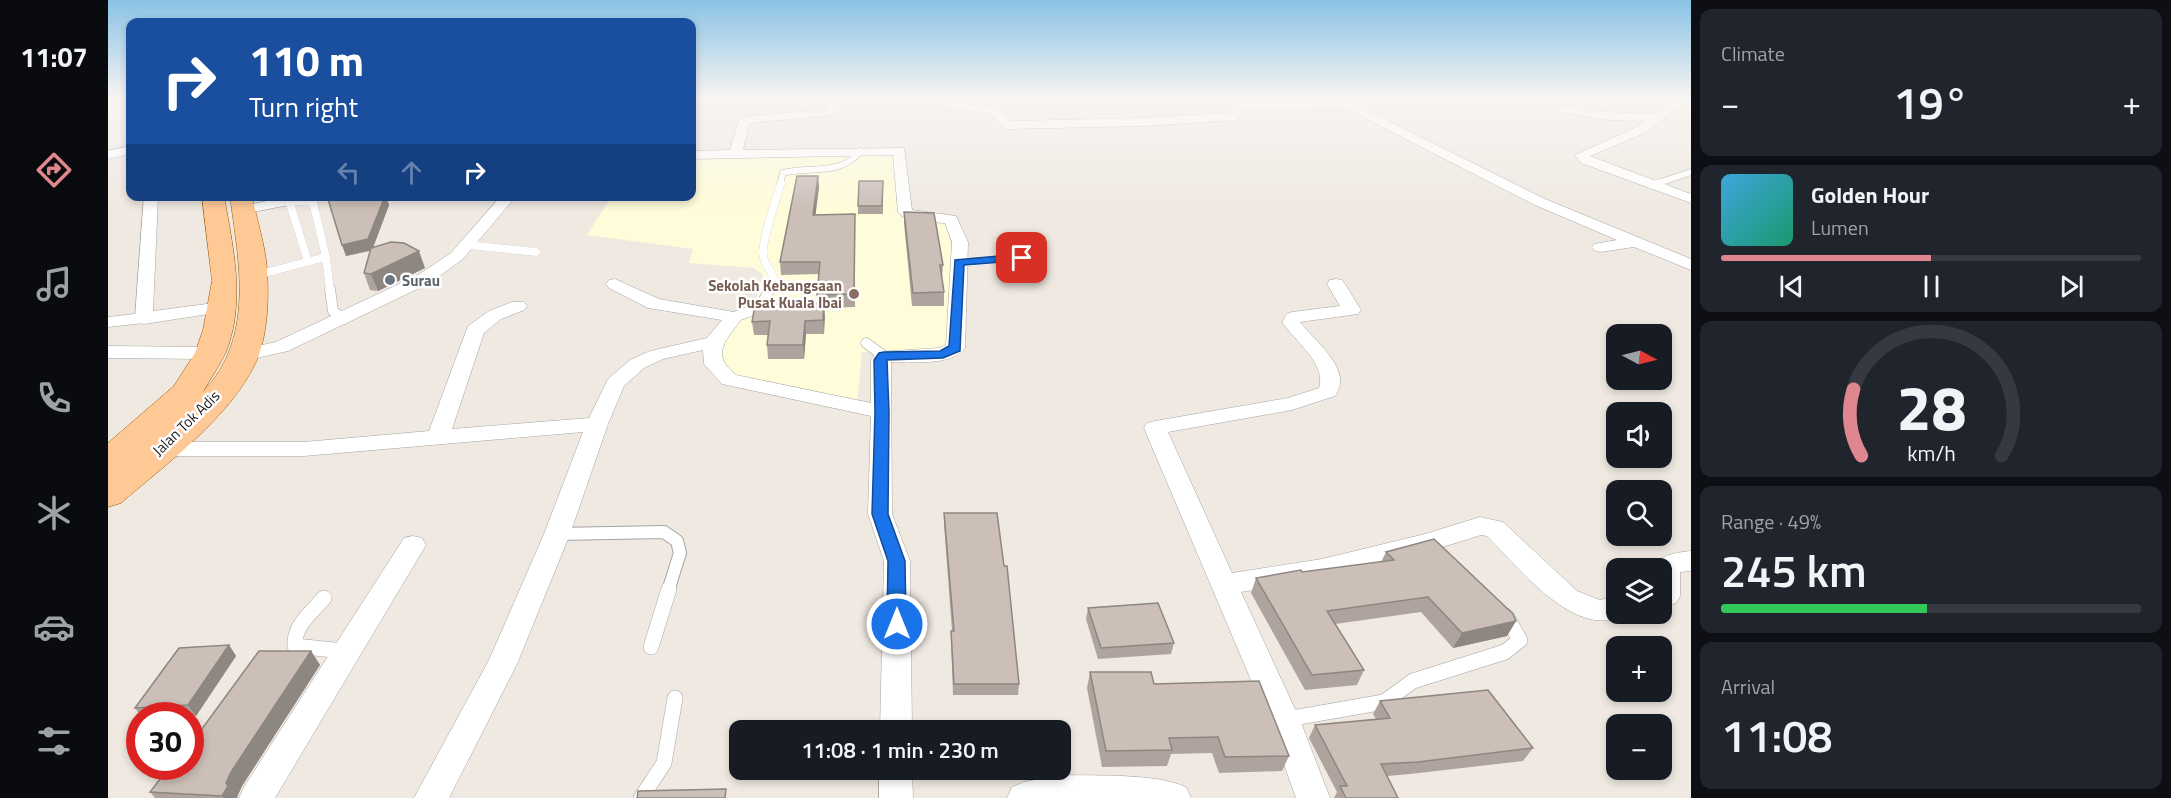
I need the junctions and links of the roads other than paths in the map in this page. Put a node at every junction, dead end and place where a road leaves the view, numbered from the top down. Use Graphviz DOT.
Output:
graph roads {
  1 [pos="740,135"];
  2 [pos="1407,135"];
  3 [pos="1628,135"];
  4 [pos="126,151"];
  5 [pos="860,151"];
  6 [pos="736,153"];
  7 [pos="108,154"];
  8 [pos="696,155"];
  9 [pos="1691,172"];
  10 [pos="1653,185"];
  11 [pos="1691,199"];
  12 [pos="151,201"];
  13 [pos="214,201"];
  14 [pos="265,201"];
  15 [pos="289,201"];
  16 [pos="305,201"];
  17 [pos="505,201"];
  18 [pos="242,203"];
  19 [pos="1634,242"];
  20 [pos="468,244"];
  21 [pos="1600,247"];
  22 [pos="536,252"];
  23 [pos="326,257"];
  24 [pos="1038,257"];
  25 [pos="308,261"];
  26 [pos="959,263"];
  27 [pos="1691,265"];
  28 [pos="254,276"];
  29 [pos="615,284"];
  30 [pos="1336,284"];
  31 [pos="518,306"];
  32 [pos="222,307"];
  33 [pos="734,317"];
  34 [pos="144,318"];
  35 [pos="344,319"];
  36 [pos="108,322"];
  37 [pos="714,342"];
  38 [pos="108,352"];
  39 [pos="210,353"];
  40 [pos="242,355"];
  41 [pos="882,412"];
  42 [pos="597,424"];
  43 [pos="438,438"];
  44 [pos="160,449"];
  45 [pos="114,453"];
  46 [pos="108,494"];
  47 [pos="557,534"];
  48 [pos="413,545"];
  49 [pos="1691,561"];
  50 [pos="1672,564"];
  51 [pos="1224,584"];
  52 [pos="324,598"];
  53 [pos="1492,604"];
  54 [pos="1606,609"];
  55 [pos="651,647"];
  56 [pos="348,651"];
  57 [pos="675,698"];
  58 [pos="896,720"];
  59 [pos="1284,720"];
  60 [pos="896,780"];
  61 [pos="1109,795"];
  62 [pos="256,798"];
  63 [pos="431,798"];
  64 [pos="641,798"];
  65 [pos="896,798"];
  66 [pos="1024,798"];
  67 [pos="1174,798"];
  68 [pos="1313,798"];
  1 -- 6 [label="street"];
  2 -- 19 [label="street"];
  3 -- 10 [label="street"];
  4 -- 7 [label="street"];
  5 -- 6 [label="street"];
  5 -- 26 [label="street"];
  5 -- 33 [label="lane"];
  6 -- 8 [label="street"];
  9 -- 10 [label="lane"];
  10 -- 11 [label="street"];
  12 -- 34 [label="street"];
  13 -- 32 [label="main road, Jalan Tok Adis"];
  14 -- 18 [label="street"];
  15 -- 25 [label="lane"];
  16 -- 23 [label="lane"];
  17 -- 20 [label="street"];
  18 -- 28 [label="main road, Jalan Tok Adis"];
  19 -- 21 [label="street"];
  19 -- 27 [label="street"];
  20 -- 22 [label="lane"];
  20 -- 35 [label="street"];
  23 -- 25 [label="lane"];
  23 -- 35 [label="lane"];
  24 -- 26 [label="lane"];
  25 -- 28 [label="lane"];
  26 -- 41 [label="street"];
  28 -- 40 [label="main road, Jalan Tok Adis"];
  29 -- 33 [label="street"];
  30 -- 51 [label="street"];
  31 -- 43 [label="street"];
  32 -- 34 [label="street"];
  32 -- 39 [label="main road, Jalan Tok Adis"];
  33 -- 37 [label="street"];
  34 -- 36 [label="lane"];
  35 -- 40 [label="street"];
  37 -- 41 [label="street"];
  37 -- 42 [label="street"];
  38 -- 39 [label="street"];
  39 -- 45 [label="main road, Jalan Tok Adis"];
  40 -- 44 [label="main road, Jalan Tok Adis"];
  41 -- 58 [label="street"];
  42 -- 43 [label="street"];
  42 -- 47 [label="street"];
  43 -- 44 [label="street"];
  44 -- 46 [label="main road, Jalan Tok Adis"];
  47 -- 55 [label="lane"];
  47 -- 63 [label="street"];
  48 -- 56 [label="street"];
  49 -- 50 [label="street"];
  51 -- 54 [label="street"];
  51 -- 59 [label="street"];
  52 -- 56 [label="lane"];
  53 -- 59 [label="lane"];
  56 -- 62 [label="street"];
  57 -- 64 [label="lane"];
  59 -- 68 [label="street"];
  60 -- 65 [label="street"];
  61 -- 66 [label="street"];
  61 -- 67 [label="street"];
}
